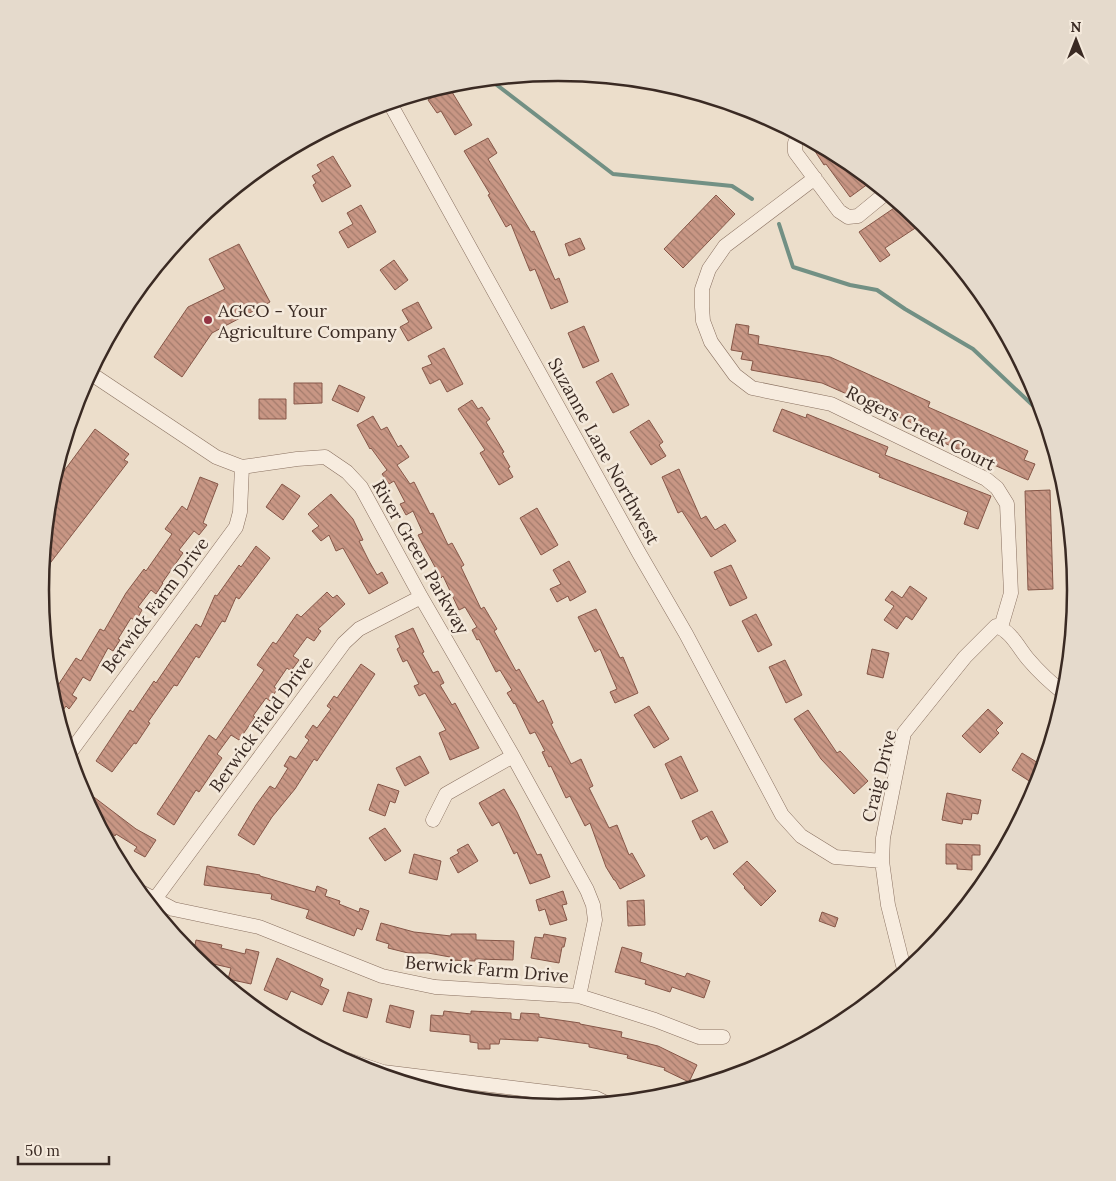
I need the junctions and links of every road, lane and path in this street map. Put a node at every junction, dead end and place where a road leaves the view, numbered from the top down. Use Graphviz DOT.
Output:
graph roads {
  1 [pos="393,108"];
  2 [pos="796,141"];
  3 [pos="815,178"];
  4 [pos="881,197"];
  5 [pos="96,377"];
  6 [pos="242,467"];
  7 [pos="421,597"];
  8 [pos="1001,627"];
  9 [pos="1057,688"];
  10 [pos="74,747"];
  11 [pos="513,756"];
  12 [pos="432,820"];
  13 [pos="882,861"];
  14 [pos="151,897"];
  15 [pos="155,899"];
  16 [pos="903,965"];
  17 [pos="580,996"];
  18 [pos="723,1037"];
  19 [pos="397,1074"];
  20 [pos="597,1098"];
  1 -- 13 [label="street, Suzanne Lane Northwest"];
  2 -- 3 [label="street"];
  3 -- 4 [label="street"];
  3 -- 8 [label="street, Rogers Creek Court"];
  5 -- 6 [label="street, River Green Parkway"];
  6 -- 7 [label="street, River Green Parkway"];
  6 -- 10 [label="street, Berwick Farm Drive"];
  7 -- 11 [label="street, River Green Parkway"];
  7 -- 15 [label="street, Berwick Field Drive"];
  8 -- 9 [label="street"];
  8 -- 13 [label="street, Craig Drive"];
  11 -- 12 [label="street"];
  11 -- 17 [label="street, River Green Parkway"];
  13 -- 16 [label="street, Craig Drive"];
  14 -- 15 [label="street, Berwick Farm Drive"];
  15 -- 17 [label="street, Berwick Farm Drive"];
  17 -- 18 [label="street, Berwick Farm Drive"];
  19 -- 20 [label="street"];
}
